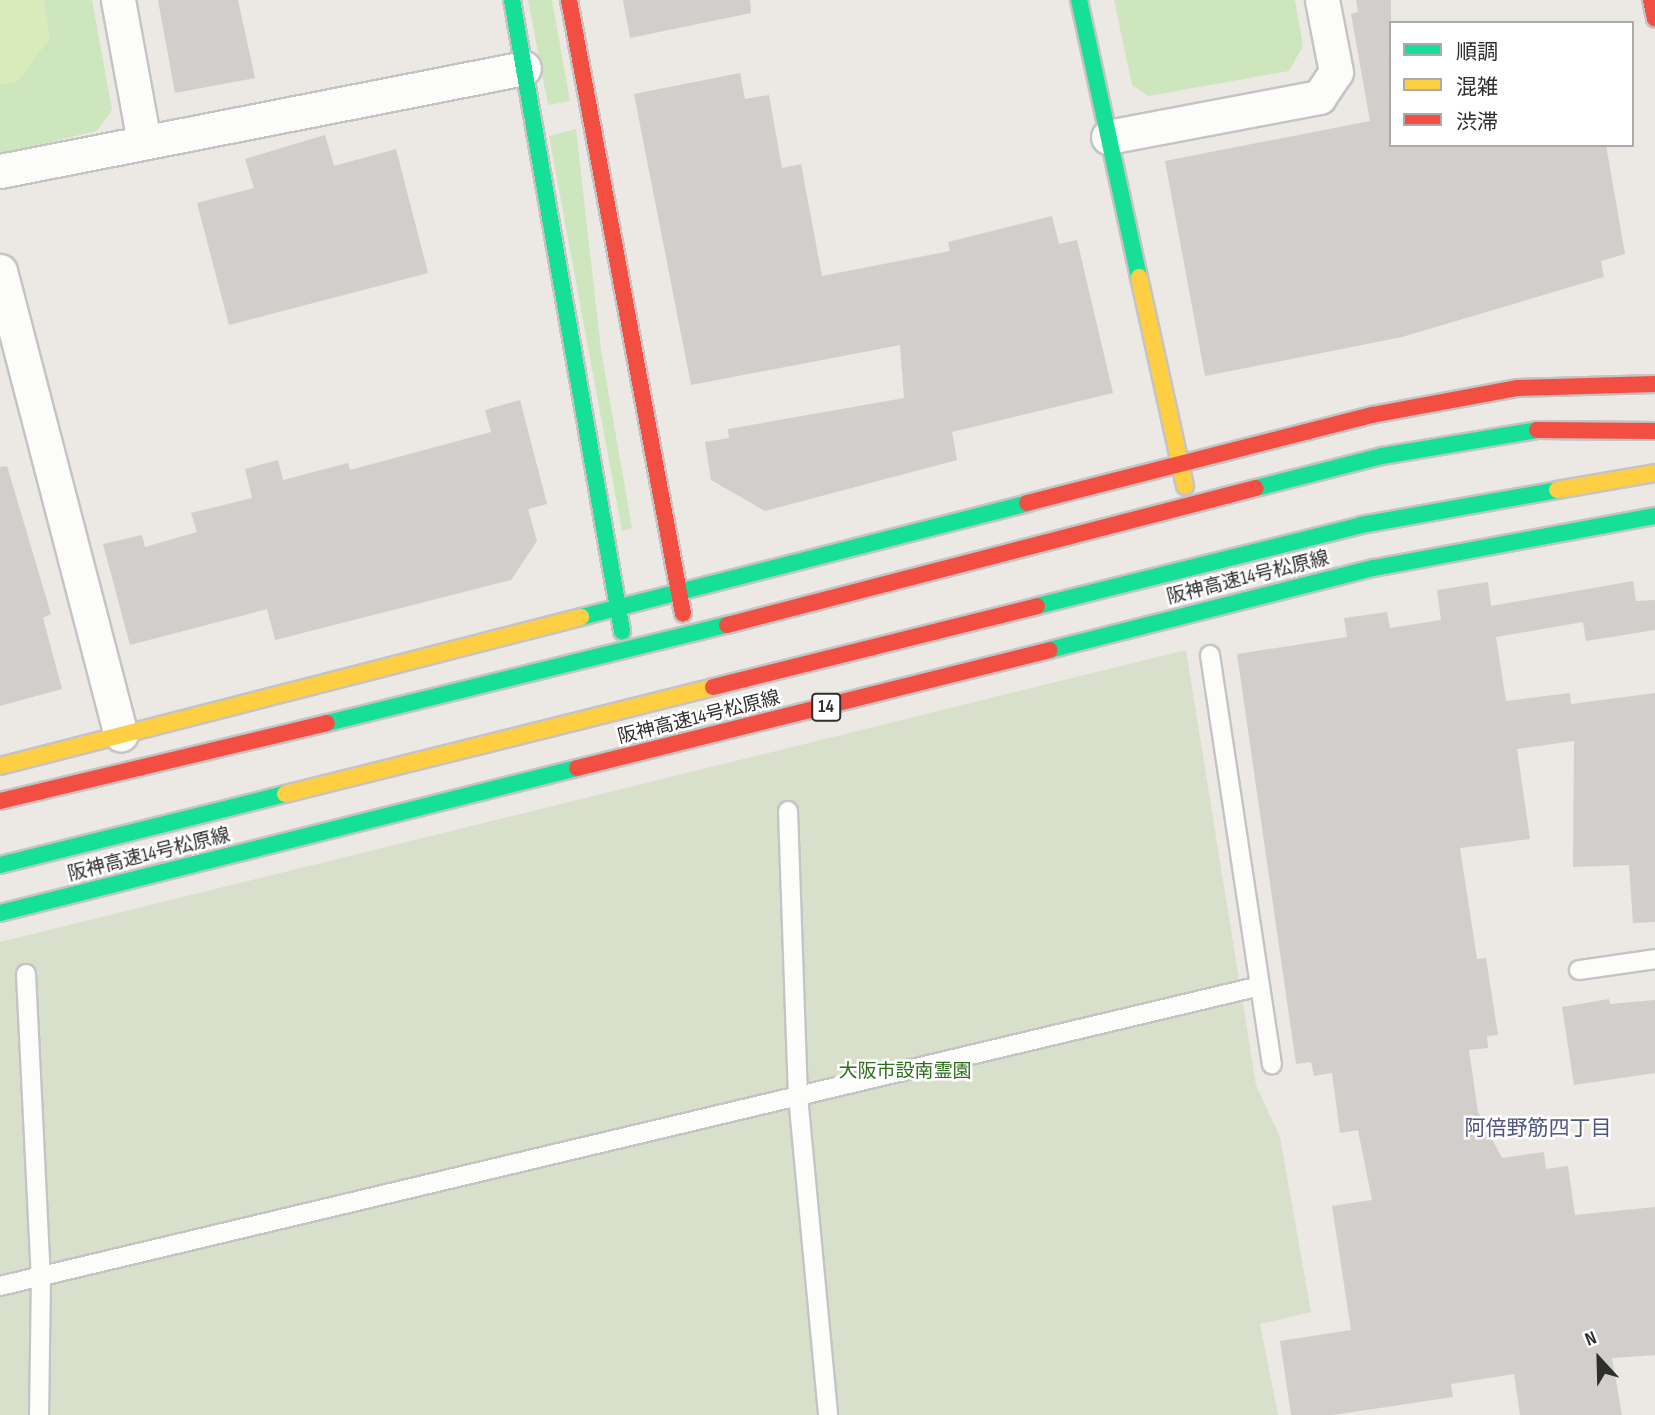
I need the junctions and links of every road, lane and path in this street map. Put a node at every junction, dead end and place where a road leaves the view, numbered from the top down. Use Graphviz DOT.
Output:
graph roads {
  1 [pos="118,0"];
  2 [pos="512,0"];
  3 [pos="569,0"];
  4 [pos="1079,0"];
  5 [pos="1322,0"];
  6 [pos="1651,0"];
  7 [pos="1655,19"];
  8 [pos="524,68"];
  9 [pos="1108,137"];
  10 [pos="144,141"];
  11 [pos="0,171"];
  12 [pos="0,271"];
  13 [pos="1655,384"];
  14 [pos="1655,431"];
  15 [pos="1179,461"];
  16 [pos="1655,473"];
  17 [pos="1189,505"];
  18 [pos="1655,516"];
  19 [pos="677,590"];
  20 [pos="616,605"];
  21 [pos="687,634"];
  22 [pos="626,650"];
  23 [pos="1210,655"];
  24 [pos="121,734"];
  25 [pos="0,766"];
  26 [pos="0,801"];
  27 [pos="788,811"];
  28 [pos="0,865"];
  29 [pos="0,913"];
  30 [pos="1655,959"];
  31 [pos="1579,970"];
  32 [pos="26,974"];
  33 [pos="1259,986"];
  34 [pos="1272,1064"];
  35 [pos="799,1096"];
  36 [pos="41,1276"];
  37 [pos="0,1286"];
  38 [pos="39,1415"];
  39 [pos="828,1415"];
  1 -- 10 [label="street"];
  2 -- 8 [label="main road"];
  3 -- 19 [label="main road"];
  4 -- 9 [label="main road"];
  5 -- 9 [label="street"];
  6 -- 7 [label="main road"];
  8 -- 10 [label="street"];
  8 -- 20 [label="main road"];
  9 -- 15 [label="main road"];
  10 -- 11 [label="street"];
  12 -- 24 [label="street"];
  13 -- 15 [label="main road"];
  14 -- 17 [label="main road"];
  15 -- 17 [label="main road"];
  15 -- 19 [label="main road"];
  16 -- 28 [label="main road, 阪神高速14号松原線 / 14"];
  17 -- 21 [label="main road"];
  18 -- 29 [label="main road, 阪神高速14号松原線 / 14"];
  19 -- 20 [label="main road"];
  19 -- 21 [label="main road"];
  20 -- 22 [label="main road"];
  20 -- 24 [label="main road"];
  21 -- 22 [label="main road"];
  22 -- 26 [label="main road"];
  23 -- 33 [label="lane"];
  24 -- 25 [label="main road"];
  27 -- 35 [label="lane"];
  30 -- 31 [label="lane"];
  32 -- 36 [label="lane"];
  33 -- 34 [label="lane"];
  33 -- 35 [label="lane"];
  35 -- 36 [label="lane"];
  35 -- 39 [label="lane"];
  36 -- 37 [label="lane"];
  36 -- 38 [label="lane"];
}
